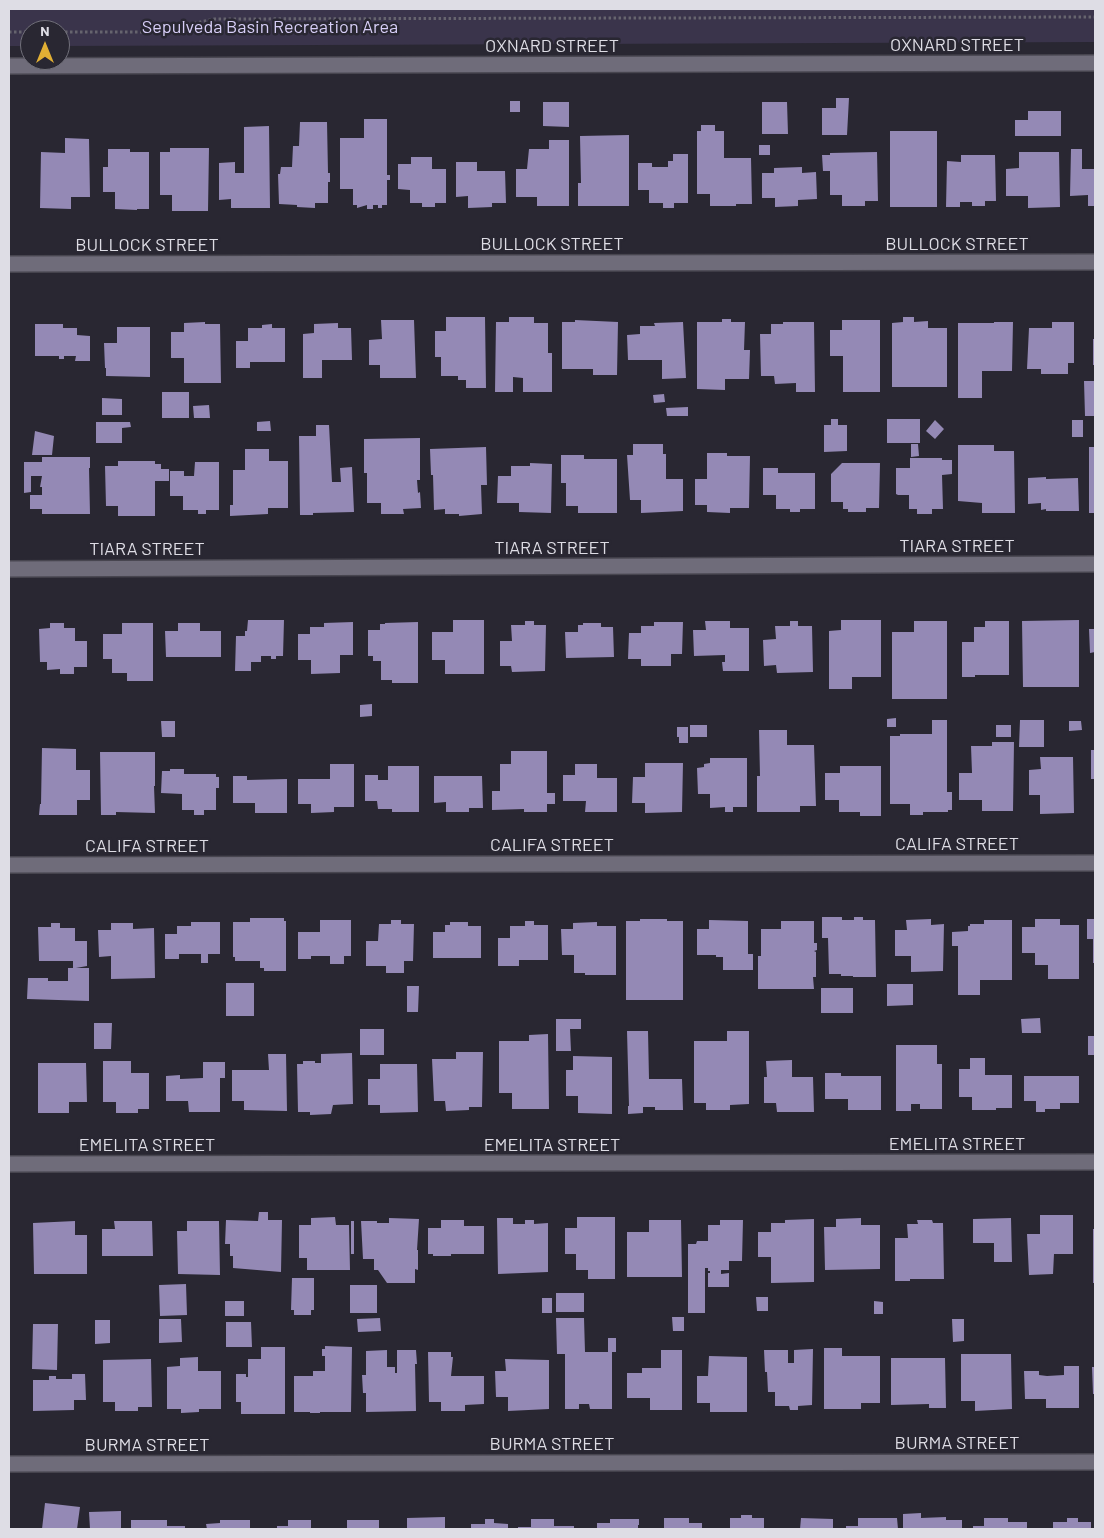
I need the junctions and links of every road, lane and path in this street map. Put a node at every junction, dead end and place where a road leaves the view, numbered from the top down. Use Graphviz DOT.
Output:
graph roads {
  1 [pos="1095,17"];
  2 [pos="70,32"];
  3 [pos="1095,63"];
  4 [pos="9,66"];
  5 [pos="1095,262"];
  6 [pos="9,264"];
  7 [pos="1095,564"];
  8 [pos="9,568"];
  9 [pos="1095,863"];
  10 [pos="9,865"];
  11 [pos="1095,1162"];
  12 [pos="9,1164"];
  13 [pos="1095,1462"];
  14 [pos="9,1464"];
  1 -- 2 [label="path"];
  3 -- 4 [label="street, OXNARD STREET"];
  5 -- 6 [label="street, BULLOCK STREET"];
  7 -- 8 [label="street, TIARA STREET"];
  9 -- 10 [label="street, CALIFA STREET"];
  11 -- 12 [label="street, EMELITA STREET"];
  13 -- 14 [label="street, BURMA STREET"];
}
